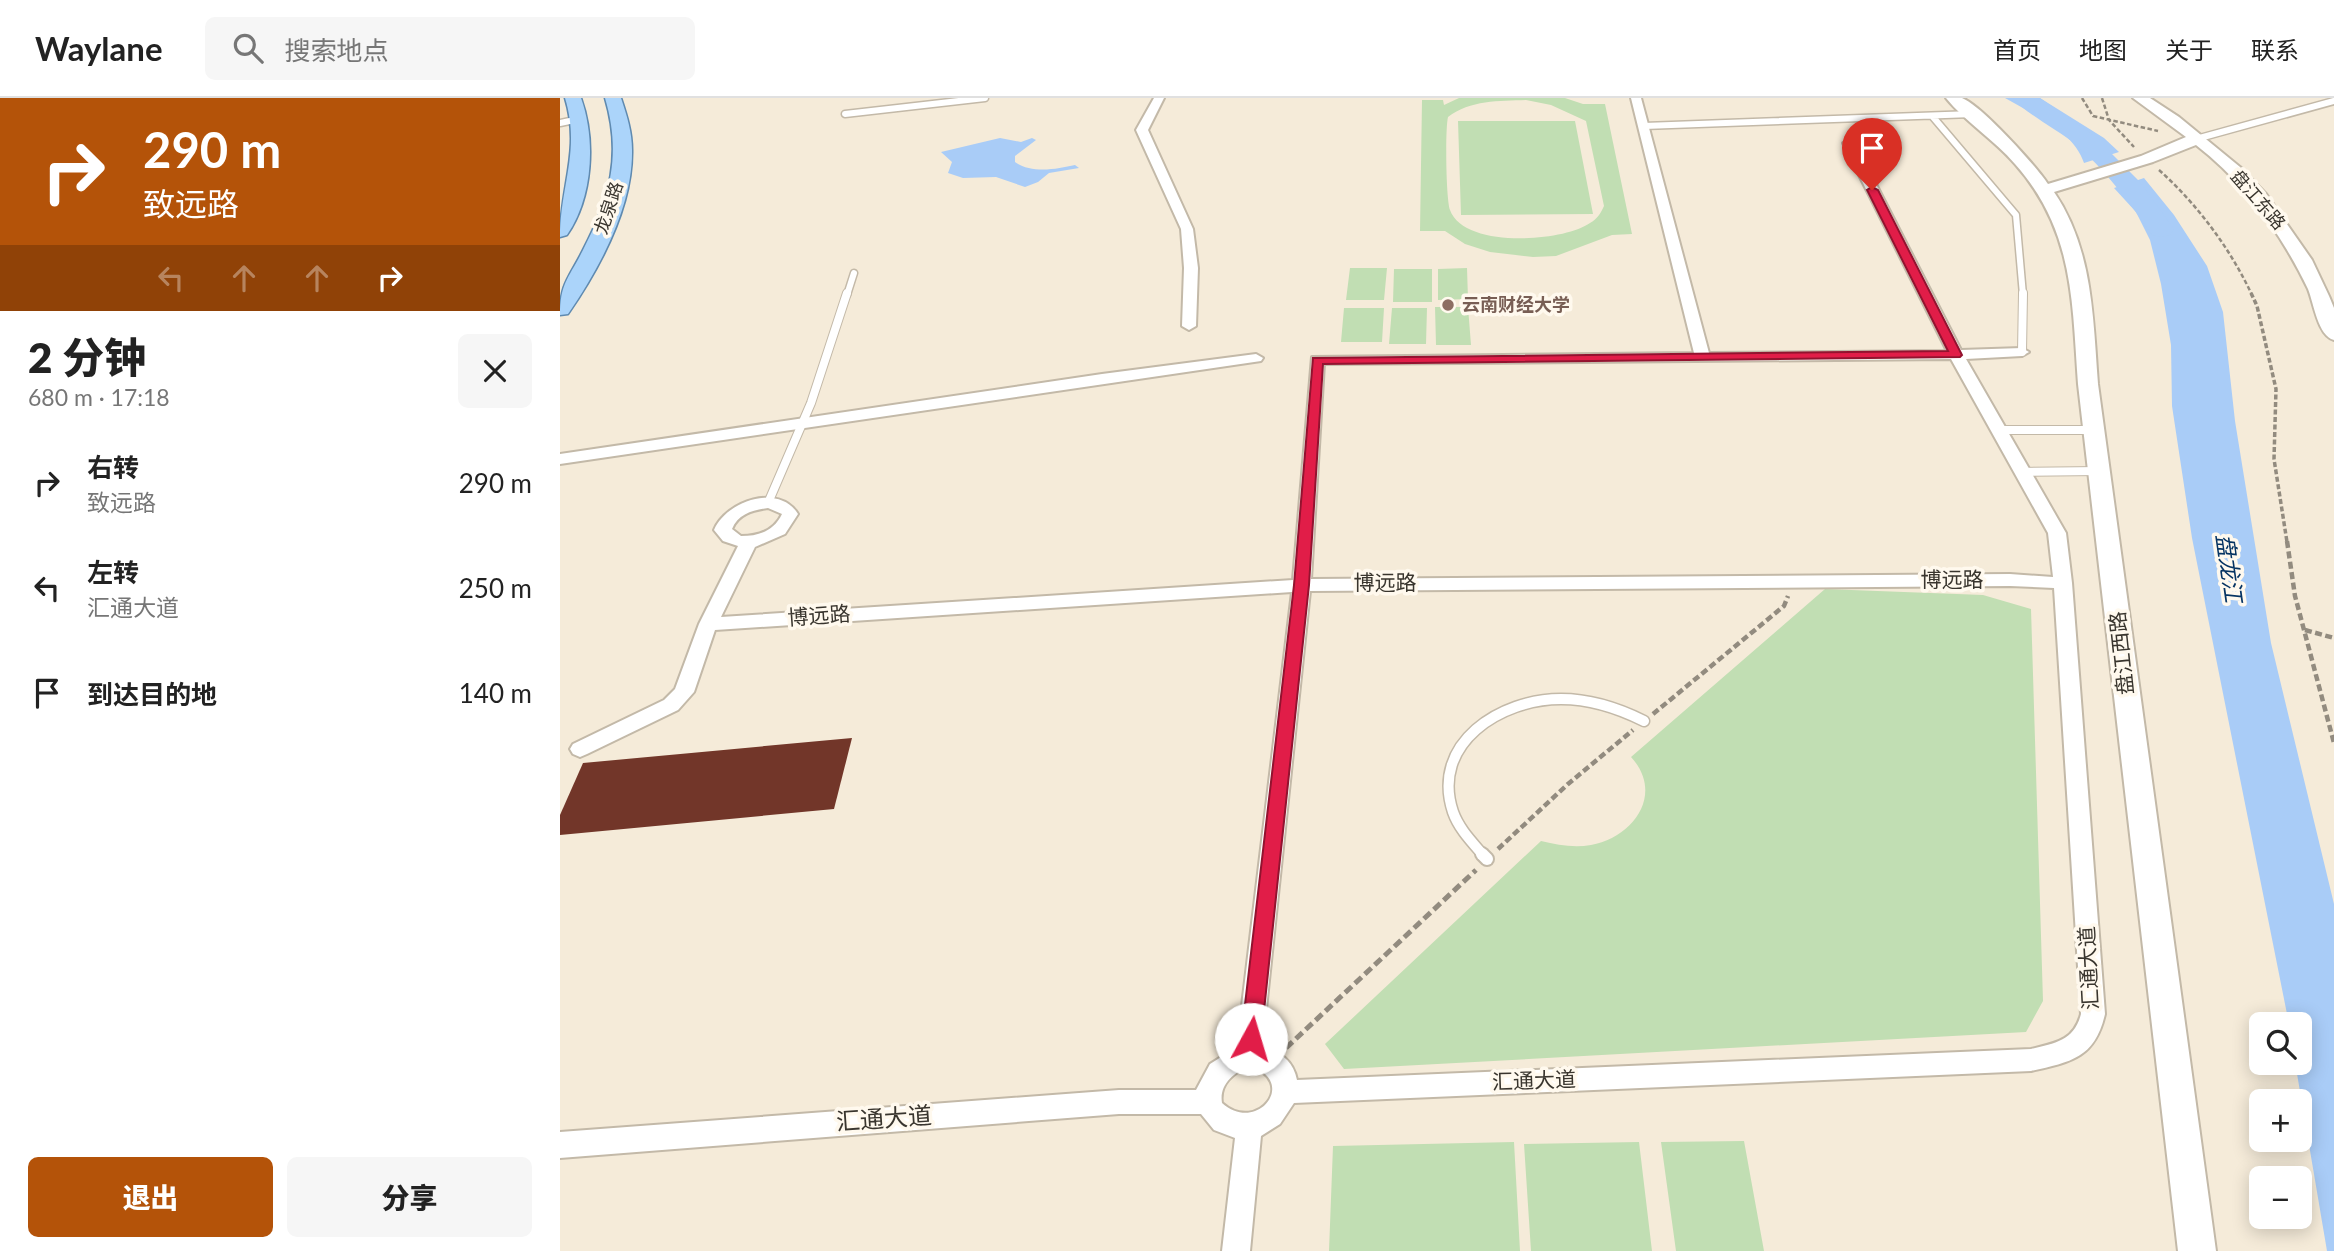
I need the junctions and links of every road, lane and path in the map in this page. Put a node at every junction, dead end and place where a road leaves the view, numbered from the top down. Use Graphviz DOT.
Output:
graph roads {
  1 [pos="573,98"];
  2 [pos="613,98"];
  3 [pos="985,98"];
  4 [pos="1159,98"];
  5 [pos="1636,98"];
  6 [pos="1953,98"];
  7 [pos="2082,98"];
  8 [pos="2102,98"];
  9 [pos="2140,98"];
  10 [pos="2334,101"];
  11 [pos="845,114"];
  12 [pos="1973,114"];
  13 [pos="1933,117"];
  14 [pos="579,119"];
  15 [pos="2109,120"];
  16 [pos="560,123"];
  17 [pos="1644,127"];
  18 [pos="2159,131"];
  19 [pos="2196,139"];
  20 [pos="1849,143"];
  21 [pos="2145,159"];
  22 [pos="2044,190"];
  23 [pos="560,231"];
  24 [pos="854,273"];
  25 [pos="560,309"];
  26 [pos="1189,326"];
  27 [pos="2334,334"];
  28 [pos="2022,352"];
  29 [pos="1702,355"];
  30 [pos="1956,355"];
  31 [pos="1256,358"];
  32 [pos="1317,360"];
  33 [pos="800,422"];
  34 [pos="1998,430"];
  35 [pos="2094,430"];
  36 [pos="560,459"];
  37 [pos="2100,471"];
  38 [pos="2021,472"];
  39 [pos="768,503"];
  40 [pos="749,541"];
  41 [pos="1794,582"];
  42 [pos="2063,583"];
  43 [pos="1302,585"];
  44 [pos="708,624"];
  45 [pos="2304,630"];
  46 [pos="2334,638"];
  47 [pos="1644,721"];
  48 [pos="2334,743"];
  49 [pos="580,749"];
  50 [pos="1487,859"];
  51 [pos="1261,1058"];
  52 [pos="1286,1092"];
  53 [pos="1209,1102"];
  54 [pos="1249,1126"];
  55 [pos="560,1145"];
  56 [pos="1236,1251"];
  57 [pos="2197,1251"];
  1 -- 14 [label="main road, 龙泉路"];
  2 -- 25 [label="main road, 龙泉路"];
  3 -- 11 [label="lane"];
  4 -- 26 [label="street"];
  5 -- 17 [label="street"];
  6 -- 12 [label="street, 盘江西路"];
  7 -- 15 [label="path"];
  8 -- 15 [label="path"];
  9 -- 19 [label="street, 盘江东路"];
  10 -- 19 [label="lane"];
  12 -- 13 [label="lane"];
  12 -- 22 [label="street, 盘江西路"];
  13 -- 17 [label="lane"];
  13 -- 28 [label="lane"];
  14 -- 16 [label="lane"];
  14 -- 23 [label="main road, 龙泉路"];
  15 -- 18 [label="path"];
  15 -- 21 [label="path"];
  17 -- 29 [label="street"];
  19 -- 21 [label="street"];
  19 -- 27 [label="street, 盘江东路"];
  20 -- 30 [label="street, 汇通大道"];
  21 -- 22 [label="street"];
  21 -- 45 [label="path"];
  22 -- 35 [label="street, 盘江西路"];
  24 -- 33 [label="lane"];
  28 -- 30 [label="street"];
  29 -- 30 [label="street"];
  29 -- 32 [label="street"];
  30 -- 34 [label="street, 汇通大道"];
  31 -- 33 [label="street"];
  32 -- 43 [label="street"];
  33 -- 36 [label="street"];
  33 -- 39 [label="lane"];
  34 -- 35 [label="lane"];
  34 -- 38 [label="street, 汇通大道"];
  35 -- 37 [label="street, 盘江西路"];
  37 -- 38 [label="lane"];
  37 -- 57 [label="street, 盘江西路"];
  38 -- 42 [label="street, 汇通大道"];
  39 -- 40 [label="street"];
  39 -- 40 [label="street"];
  40 -- 44 [label="street"];
  41 -- 42 [label="street, 博远路"];
  41 -- 43 [label="street, 博远路"];
  41 -- 47 [label="path"];
  42 -- 52 [label="street, 汇通大道"];
  43 -- 44 [label="street, 博远路"];
  43 -- 51 [label="street"];
  44 -- 49 [label="street"];
  45 -- 46 [label="path"];
  45 -- 48 [label="path"];
  47 -- 50 [label="path"];
  47 -- 50 [label="lane"];
  50 -- 51 [label="path"];
  51 -- 52 [label="street"];
  51 -- 53 [label="street"];
  52 -- 54 [label="street"];
  53 -- 54 [label="street"];
  53 -- 55 [label="street, 汇通大道"];
  54 -- 56 [label="street"];
}
